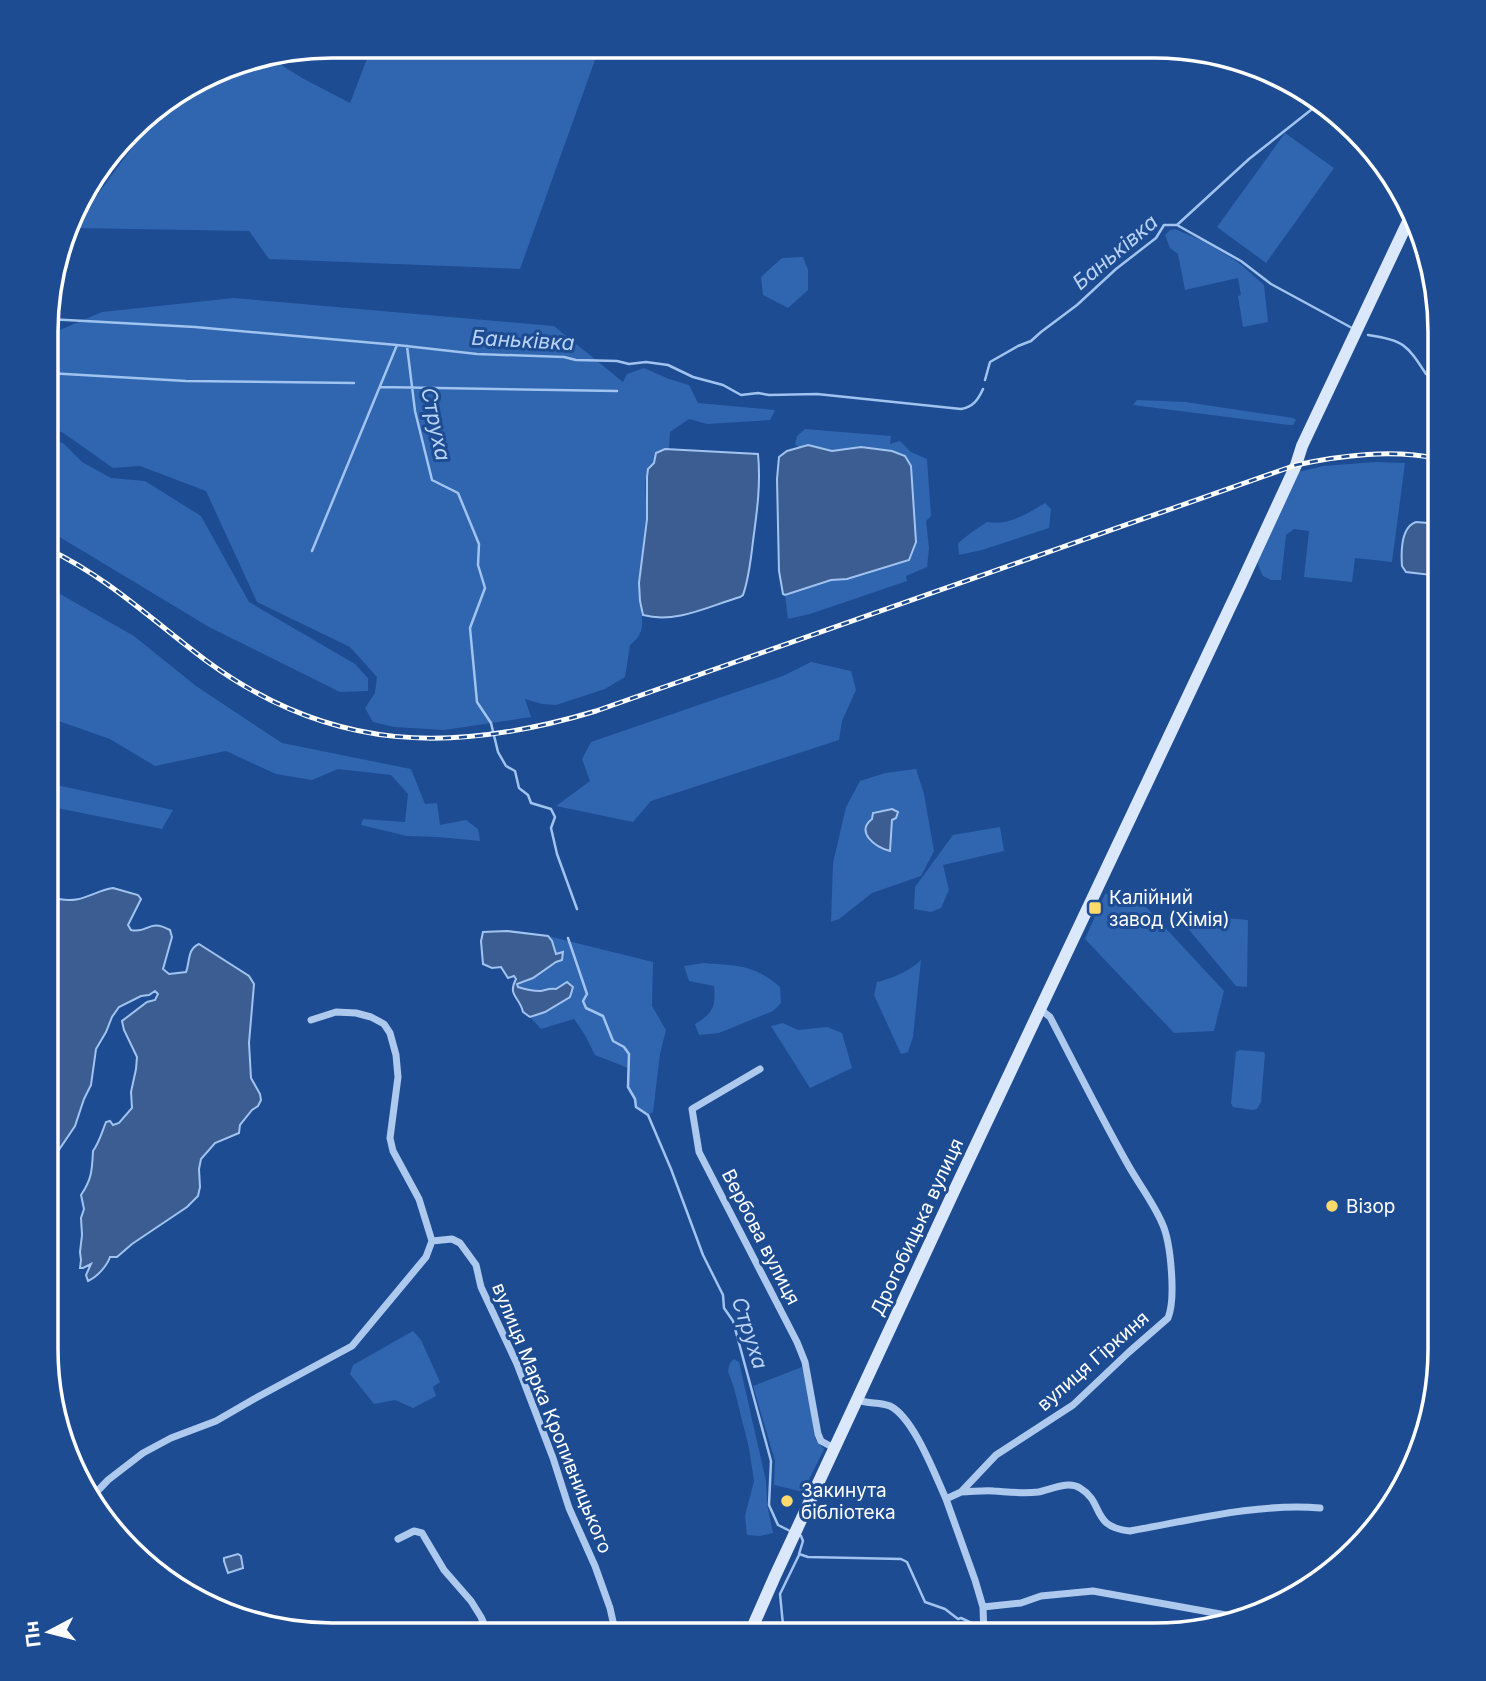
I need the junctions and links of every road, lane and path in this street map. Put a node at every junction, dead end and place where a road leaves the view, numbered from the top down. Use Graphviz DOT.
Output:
graph roads {
  1 [pos="1406,225"];
  2 [pos="1040,1009"];
  3 [pos="311,1020"];
  4 [pos="760,1069"];
  5 [pos="432,1241"];
  6 [pos="858,1400"];
  7 [pos="834,1448"];
  8 [pos="97,1491"];
  9 [pos="961,1492"];
  10 [pos="946,1499"];
  11 [pos="1320,1508"];
  12 [pos="398,1539"];
  13 [pos="983,1607"];
  14 [pos="1223,1614"];
  15 [pos="484,1623"];
  16 [pos="614,1623"];
  17 [pos="754,1623"];
  18 [pos="984,1623"];
  1 -- 2 [label="street, Дрогобицька вулиця"];
  2 -- 6 [label="street, Дрогобицька вулиця"];
  2 -- 9 [label="street, вулиця Гіркиня"];
  3 -- 5 [label="street"];
  4 -- 7 [label="street, Вербова вулиця"];
  5 -- 8 [label="street"];
  5 -- 16 [label="street, вулиця Марка Кропивницького"];
  6 -- 7 [label="street, Дрогобицька вулиця"];
  6 -- 10 [label="street"];
  7 -- 17 [label="street, Дрогобицька вулиця"];
  9 -- 10 [label="street, вулиця Гіркиня"];
  9 -- 11 [label="street"];
  10 -- 13 [label="street"];
  12 -- 15 [label="street"];
  13 -- 14 [label="street"];
  13 -- 18 [label="street"];
}
